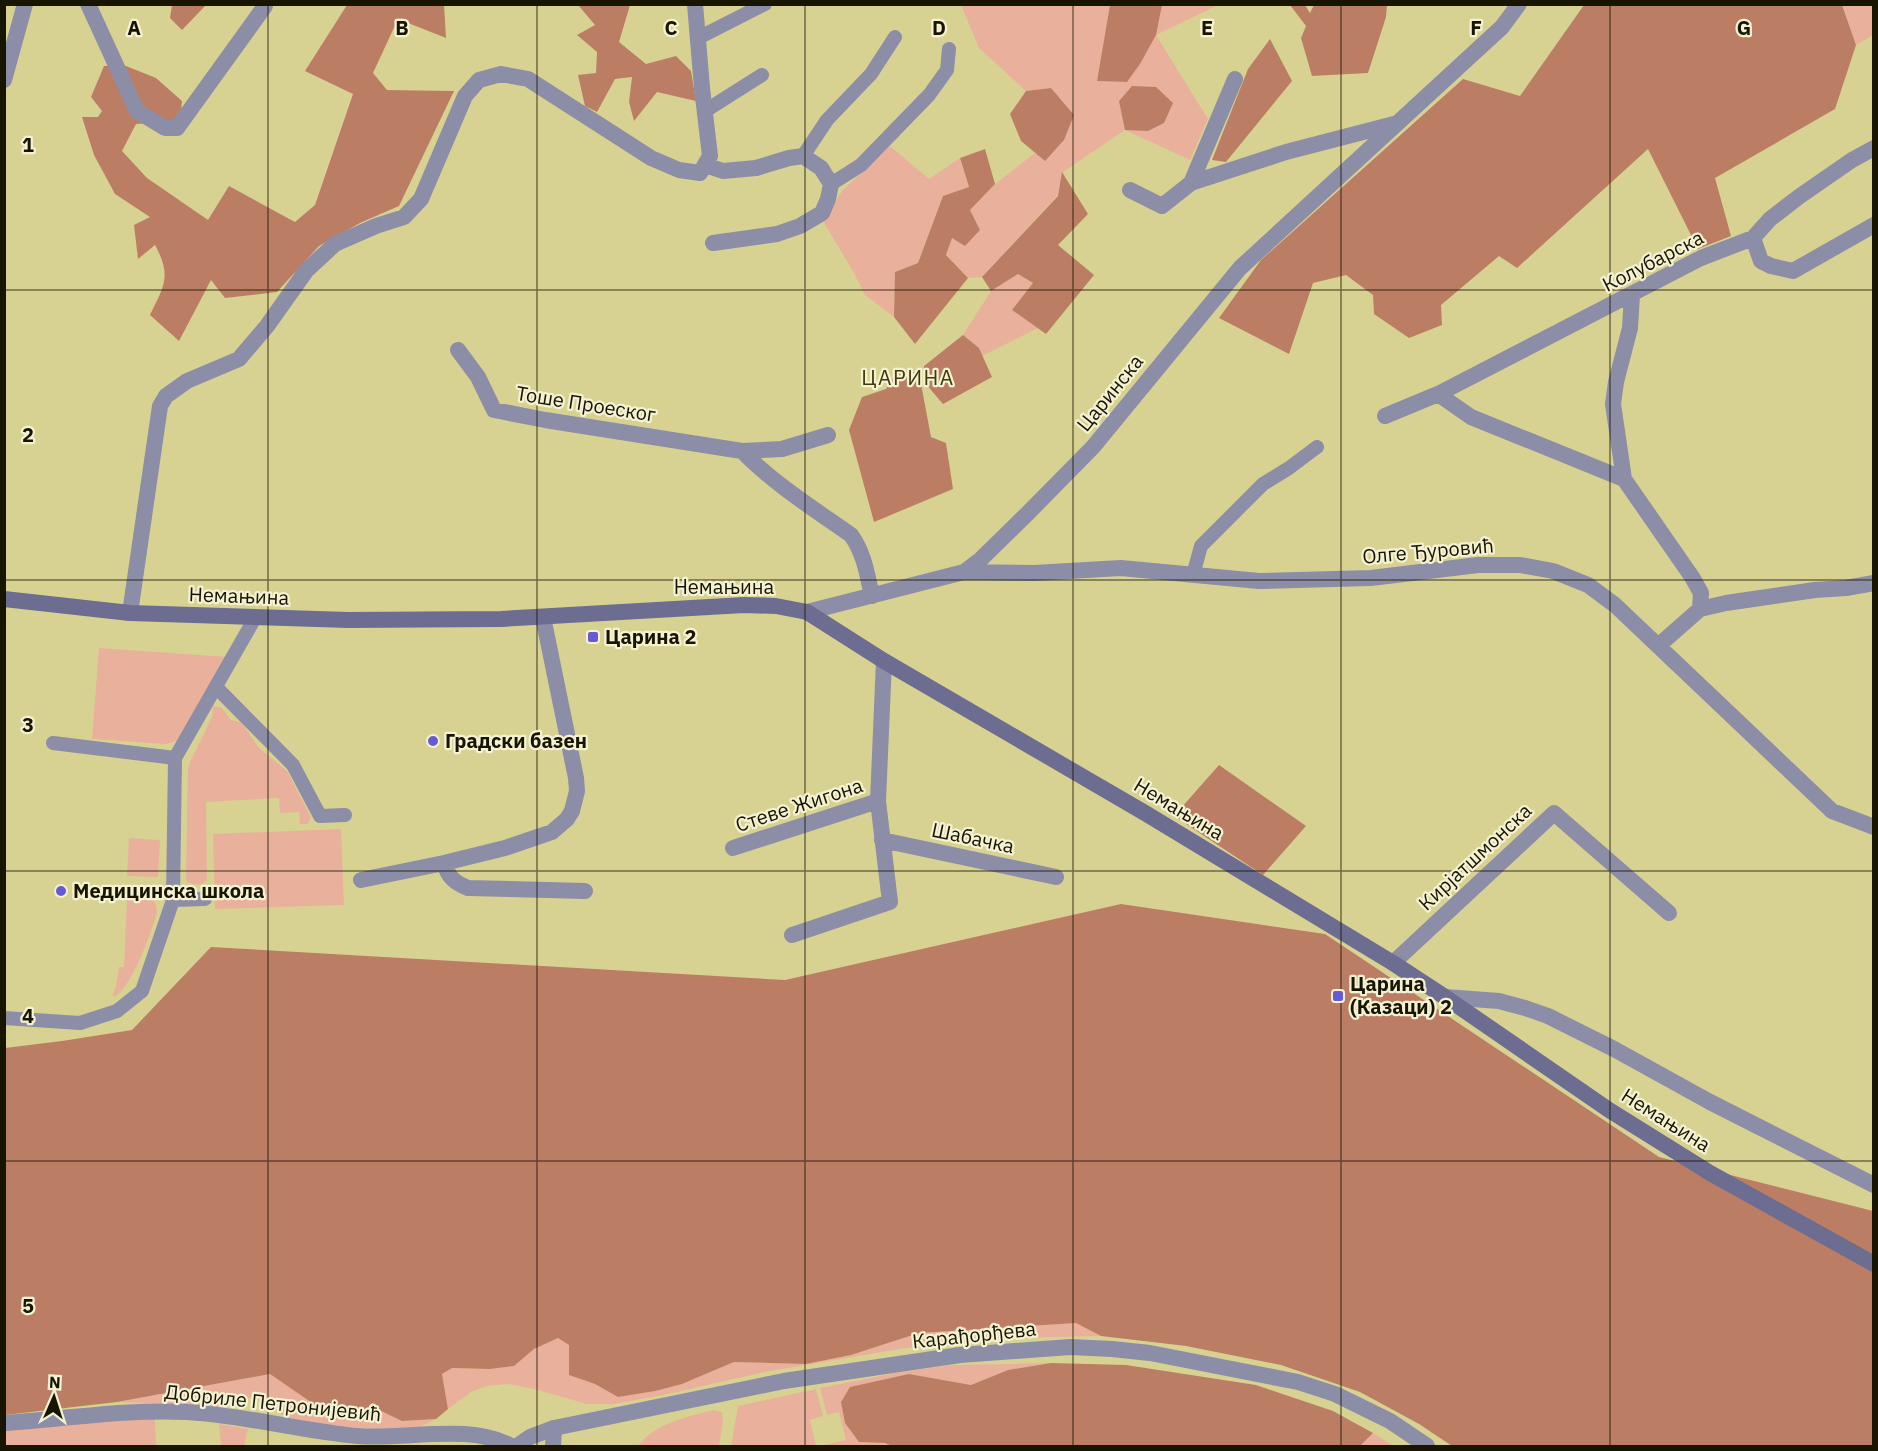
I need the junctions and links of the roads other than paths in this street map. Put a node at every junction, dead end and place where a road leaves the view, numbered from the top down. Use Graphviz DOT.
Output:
graph roads {
  1 [pos="25,4"];
  2 [pos="88,4"];
  3 [pos="695,4"];
  4 [pos="765,4"];
  5 [pos="1519,4"];
  6 [pos="265,6"];
  7 [pos="895,37"];
  8 [pos="698,38"];
  9 [pos="949,49"];
  10 [pos="762,75"];
  11 [pos="1235,79"];
  12 [pos="4,80"];
  13 [pos="705,111"];
  14 [pos="1398,123"];
  15 [pos="1874,148"];
  16 [pos="803,156"];
  17 [pos="705,165"];
  18 [pos="1191,183"];
  19 [pos="831,184"];
  20 [pos="1130,190"];
  21 [pos="1874,225"];
  22 [pos="1753,238"];
  23 [pos="713,243"];
  24 [pos="1632,295"];
  25 [pos="458,350"];
  26 [pos="1438,394"];
  27 [pos="1386,416"];
  28 [pos="828,435"];
  29 [pos="1317,447"];
  30 [pos="742,451"];
  31 [pos="1624,479"];
  32 [pos="964,572"];
  33 [pos="1193,575"];
  34 [pos="1874,583"];
  35 [pos="872,596"];
  36 [pos="4,599"];
  37 [pos="1701,609"];
  38 [pos="807,612"];
  39 [pos="130,613"];
  40 [pos="543,617"];
  41 [pos="255,618"];
  42 [pos="1658,646"];
  43 [pos="884,661"];
  44 [pos="216,687"];
  45 [pos="53,743"];
  46 [pos="175,758"];
  47 [pos="878,801"];
  48 [pos="345,815"];
  49 [pos="1874,826"];
  50 [pos="882,840"];
  51 [pos="733,848"];
  52 [pos="444,862"];
  53 [pos="1056,877"];
  54 [pos="361,880"];
  55 [pos="585,891"];
  56 [pos="205,899"];
  57 [pos="173,900"];
  58 [pos="1669,913"];
  59 [pos="792,935"];
  60 [pos="1393,963"];
  61 [pos="1445,997"];
  62 [pos="4,1017"];
  63 [pos="1872,1182"];
  64 [pos="1874,1264"];
  65 [pos="4,1423"];
  66 [pos="554,1428"];
  67 [pos="463,1440"];
  68 [pos="511,1446"];
  69 [pos="517,1446"];
  70 [pos="552,1446"];
  71 [pos="1427,1446"];
  1 -- 12 [label="street"];
  2 -- 6 [label="street"];
  3 -- 8 [label="street"];
  4 -- 8 [label="lane"];
  5 -- 14 [label="street, Царинска"];
  7 -- 16 [label="lane"];
  8 -- 13 [label="street"];
  9 -- 19 [label="lane"];
  10 -- 13 [label="lane"];
  11 -- 18 [label="street, Царинска"];
  13 -- 17 [label="street"];
  14 -- 18 [label="street, Царинска"];
  14 -- 32 [label="street, Царинска"];
  15 -- 22 [label="street, Колубарска"];
  16 -- 17 [label="street"];
  16 -- 19 [label="street"];
  17 -- 39 [label="street"];
  18 -- 20 [label="street, Царинска"];
  19 -- 23 [label="street"];
  21 -- 22 [label="street"];
  22 -- 24 [label="street, Колубарска"];
  24 -- 26 [label="street, Колубарска"];
  24 -- 31 [label="street"];
  25 -- 30 [label="street, Тоше Проеског"];
  26 -- 27 [label="street, Колубарска"];
  26 -- 31 [label="street"];
  28 -- 30 [label="street, Тоше Проеског"];
  29 -- 33 [label="lane"];
  30 -- 35 [label="street"];
  31 -- 37 [label="street"];
  32 -- 33 [label="street, Олге Ђуровић"];
  32 -- 35 [label="street, Царинска"];
  33 -- 42 [label="street, Олге Ђуровић"];
  34 -- 37 [label="street"];
  35 -- 38 [label="street, Царинска"];
  36 -- 39 [label="main road, Немањина"];
  37 -- 42 [label="street"];
  38 -- 40 [label="main road, Немањина"];
  38 -- 43 [label="main road, Немањина"];
  39 -- 41 [label="main road, Немањина"];
  40 -- 41 [label="main road, Немањина"];
  40 -- 52 [label="street"];
  41 -- 44 [label="lane"];
  42 -- 49 [label="street, Олге Ђуровић"];
  43 -- 47 [label="street"];
  43 -- 60 [label="main road, Немањина"];
  44 -- 46 [label="lane"];
  44 -- 48 [label="lane"];
  45 -- 46 [label="lane"];
  46 -- 57 [label="lane"];
  47 -- 50 [label="street"];
  47 -- 51 [label="street, Стеве Жигона"];
  50 -- 53 [label="street, Шабачка"];
  50 -- 59 [label="street"];
  52 -- 54 [label="street"];
  52 -- 55 [label="street"];
  56 -- 57 [label="lane"];
  57 -- 62 [label="lane"];
  58 -- 60 [label="street, Кирјатшмонска"];
  60 -- 61 [label="main road, Немањина"];
  61 -- 63 [label="street, Немањина"];
  61 -- 64 [label="main road, Немањина"];
  65 -- 67 [label="street, Добриле Петронијевић"];
  66 -- 69 [label="street, Карађорђева"];
  66 -- 70 [label="street"];
  66 -- 71 [label="street, Карађорђева"];
  67 -- 68 [label="street, Добриле Петронијевић"];
}
